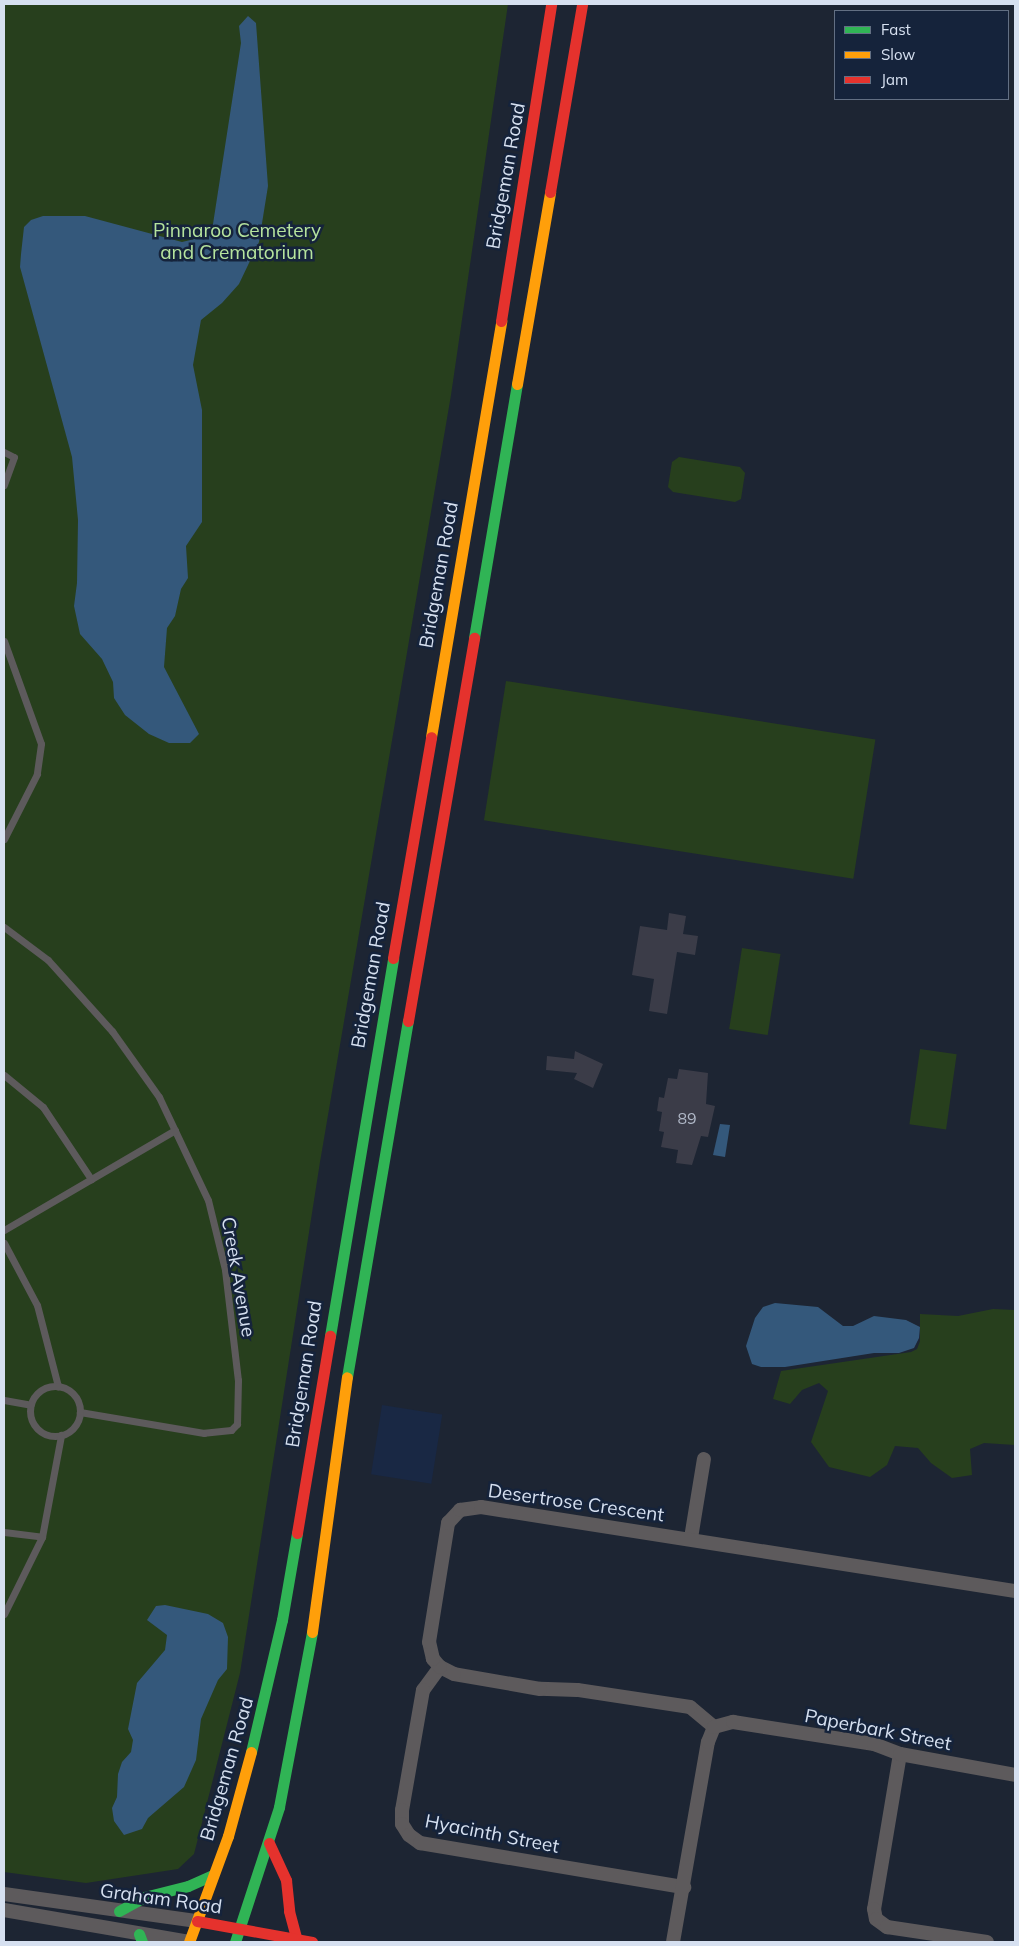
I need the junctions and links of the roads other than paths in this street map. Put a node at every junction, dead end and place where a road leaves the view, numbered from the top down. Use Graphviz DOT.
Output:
graph roads {
  1 [pos="551,4"];
  2 [pos="582,4"];
  3 [pos="547,125"];
  4 [pos="4,452"];
  5 [pos="4,485"];
  6 [pos="4,641"];
  7 [pos="4,839"];
  8 [pos="4,927"];
  9 [pos="4,1075"];
  10 [pos="175,1130"];
  11 [pos="91,1179"];
  12 [pos="4,1230"];
  13 [pos="4,1243"];
  14 [pos="58,1386"];
  15 [pos="4,1400"];
  16 [pos="31,1405"];
  17 [pos="80,1412"];
  18 [pos="62,1435"];
  19 [pos="704,1459"];
  20 [pos="4,1532"];
  21 [pos="42,1537"];
  22 [pos="692,1538"];
  23 [pos="1015,1591"];
  24 [pos="4,1614"];
  25 [pos="282,1620"];
  26 [pos="314,1624"];
  27 [pos="440,1667"];
  28 [pos="714,1727"];
  29 [pos="900,1754"];
  30 [pos="1015,1775"];
  31 [pos="269,1844"];
  32 [pos="213,1875"];
  33 [pos="684,1888"];
  34 [pos="4,1894"];
  35 [pos="4,1910"];
  36 [pos="119,1911"];
  37 [pos="197,1921"];
  38 [pos="240,1930"];
  39 [pos="140,1938"];
  40 [pos="297,1940"];
  41 [pos="189,1942"];
  42 [pos="235,1942"];
  43 [pos="312,1942"];
  44 [pos="673,1942"];
  45 [pos="987,1942"];
  1 -- 3 [label="main road, Bridgeman Road"];
  2 -- 3 [label="main road, Bridgeman Road"];
  3 -- 25 [label="main road, Bridgeman Road"];
  3 -- 26 [label="main road, Bridgeman Road"];
  4 -- 5 [label="lane"];
  6 -- 7 [label="lane"];
  8 -- 10 [label="lane, Creek Avenue"];
  9 -- 11 [label="lane"];
  10 -- 11 [label="lane"];
  10 -- 17 [label="lane, Creek Avenue"];
  11 -- 12 [label="lane"];
  13 -- 14 [label="lane"];
  14 -- 16 [label="lane"];
  14 -- 17 [label="lane"];
  15 -- 16 [label="lane"];
  16 -- 18 [label="lane"];
  17 -- 18 [label="lane"];
  18 -- 21 [label="lane"];
  19 -- 22 [label="street"];
  20 -- 21 [label="lane"];
  21 -- 24 [label="lane"];
  22 -- 23 [label="street, Desertrose Crescent"];
  22 -- 27 [label="street, Desertrose Crescent"];
  25 -- 26 [label="main road"];
  25 -- 32 [label="main road, Bridgeman Road"];
  26 -- 31 [label="main road, Bridgeman Road"];
  27 -- 28 [label="street"];
  27 -- 33 [label="street, Hyacinth Street"];
  28 -- 29 [label="street, Paperbark Street"];
  28 -- 33 [label="street"];
  29 -- 30 [label="street, Paperbark Street"];
  29 -- 45 [label="street"];
  31 -- 38 [label="main road, Bridgeman Road"];
  31 -- 40 [label="main road"];
  32 -- 36 [label="main road"];
  32 -- 37 [label="main road, Bridgeman Road"];
  33 -- 44 [label="street"];
  34 -- 36 [label="street, Graham Road"];
  35 -- 39 [label="street, Graham Road"];
  36 -- 37 [label="street, Graham Road"];
  37 -- 38 [label="main road, Graham Road"];
  37 -- 41 [label="main road, Bridgeman Road"];
  38 -- 40 [label="main road, Graham Road"];
  38 -- 42 [label="main road, Bridgeman Road"];
  39 -- 41 [label="street, Graham Road"];
  40 -- 43 [label="main road, Graham Road"];
}
